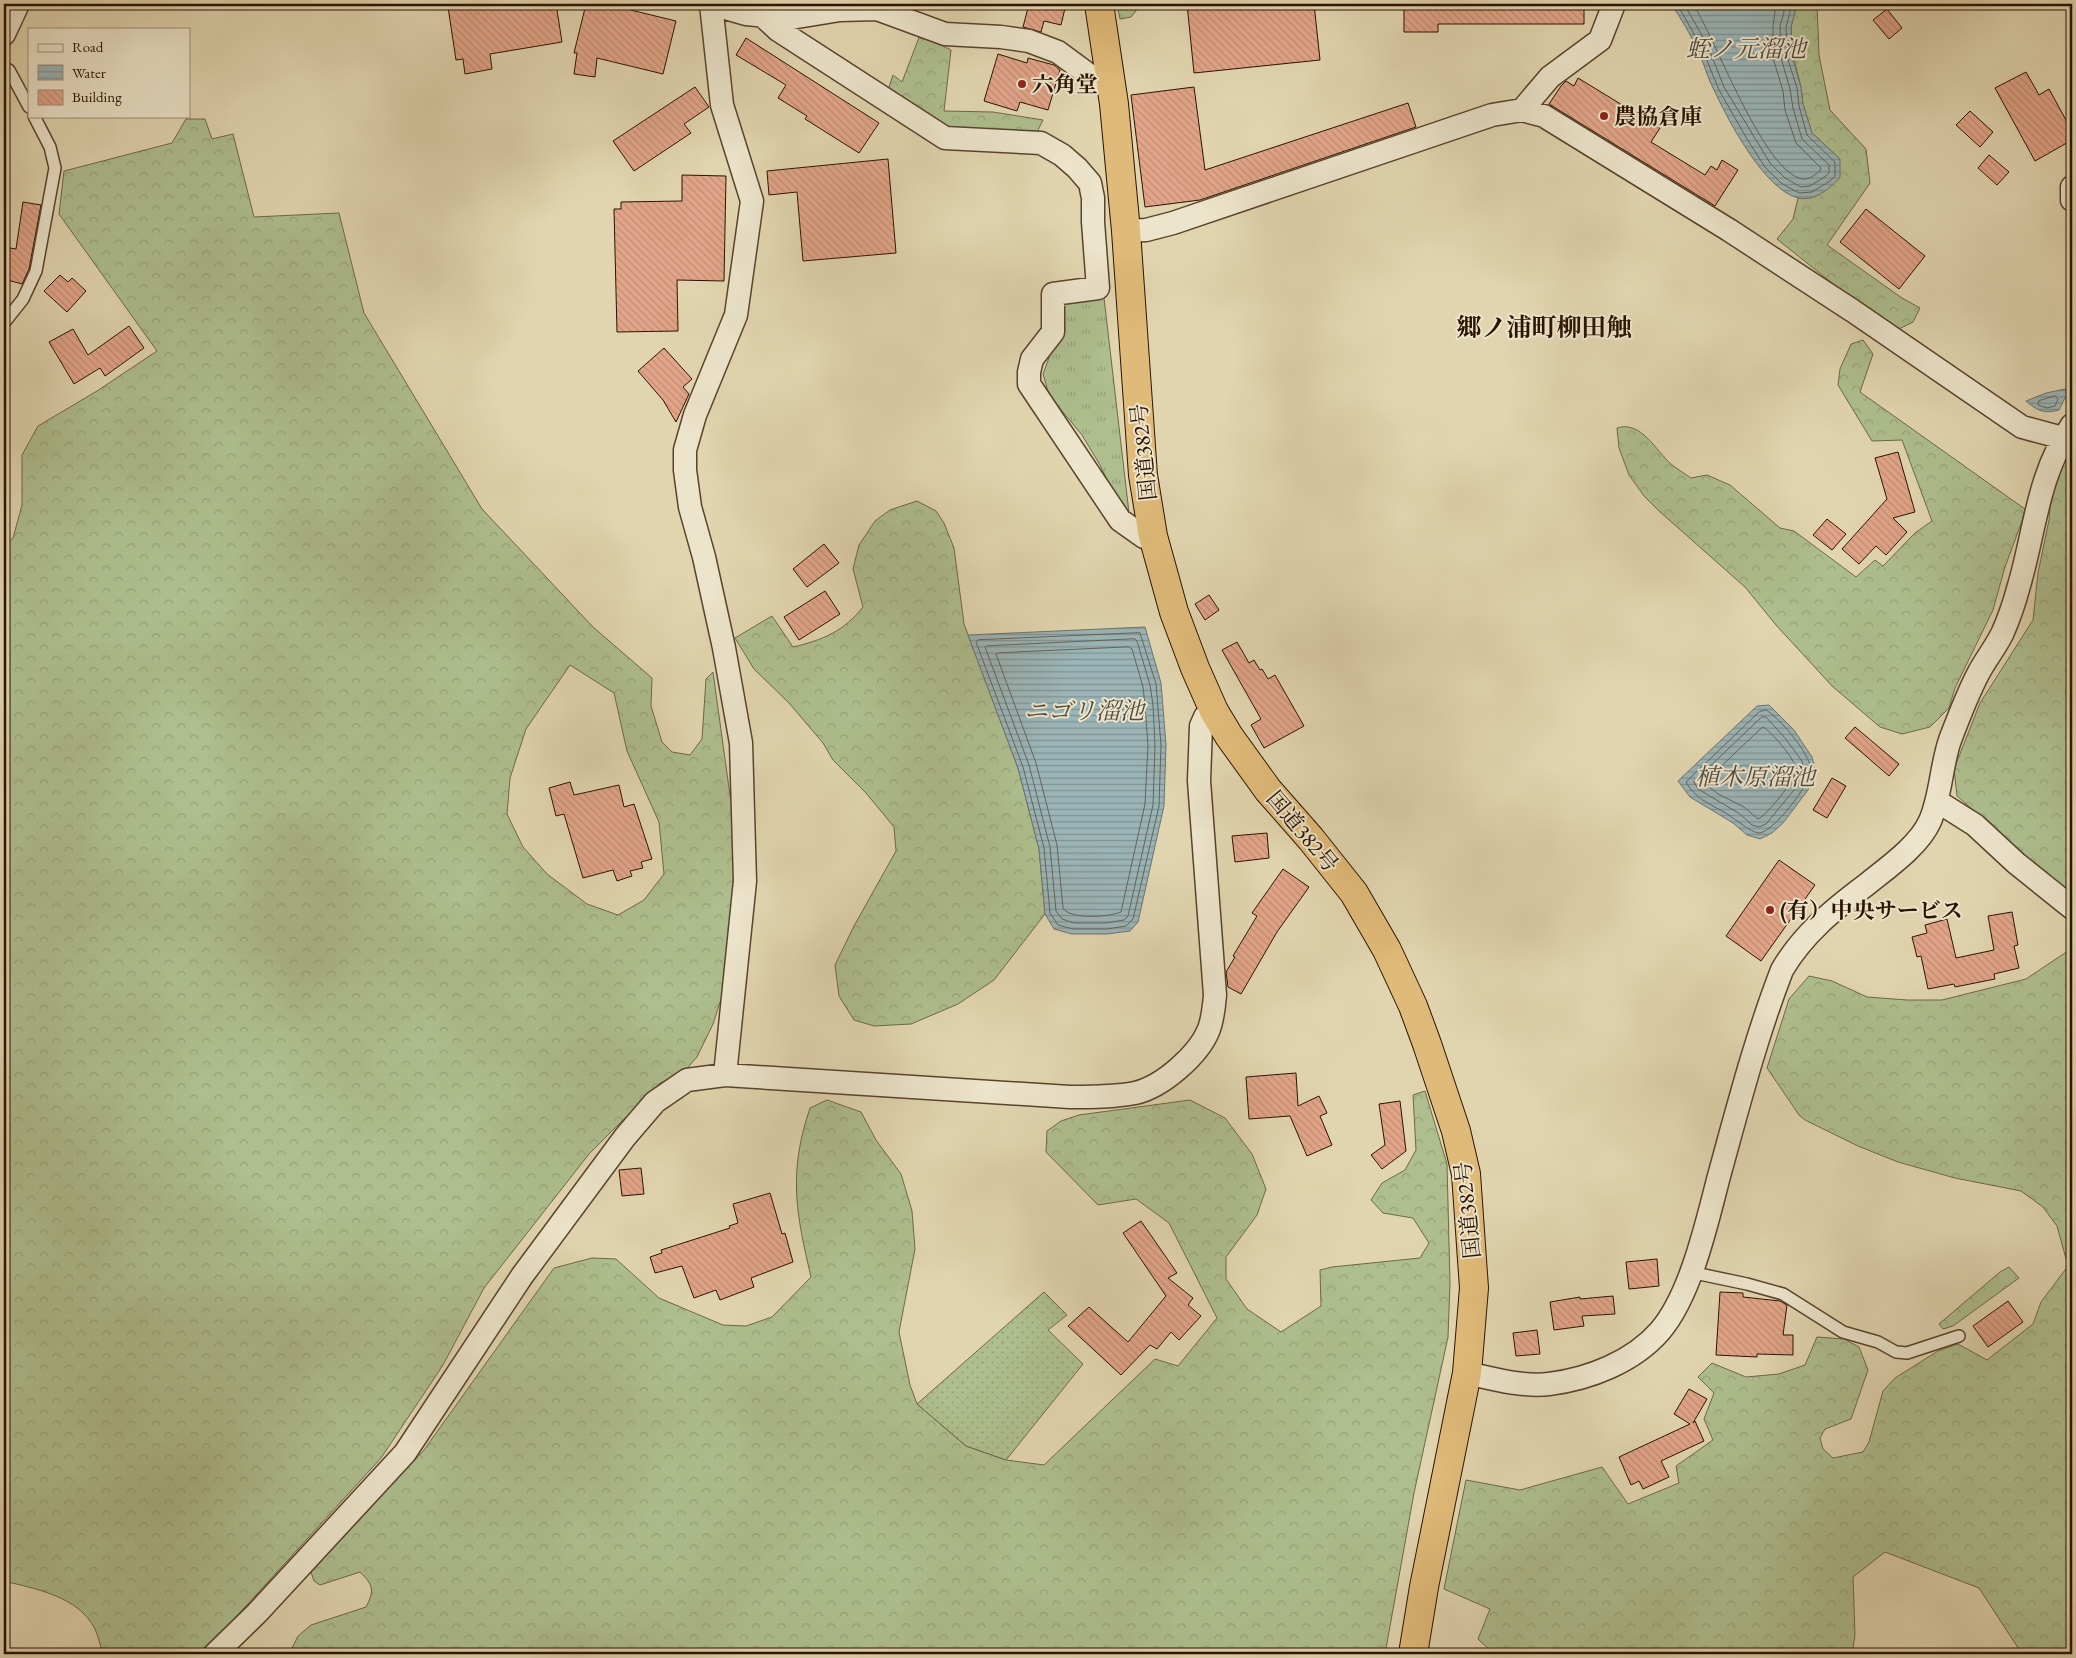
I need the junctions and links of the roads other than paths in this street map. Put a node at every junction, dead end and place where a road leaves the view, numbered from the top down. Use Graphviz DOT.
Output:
graph roads {
  1 [pos="18,4"];
  2 [pos="711,4"];
  3 [pos="1099,4"];
  4 [pos="1614,4"];
  5 [pos="763,16"];
  6 [pos="4,34"];
  7 [pos="4,68"];
  8 [pos="1111,81"];
  9 [pos="28,105"];
  10 [pos="1522,110"];
  11 [pos="35,118"];
  12 [pos="2072,187"];
  13 [pos="2072,200"];
  14 [pos="1126,230"];
  15 [pos="4,323"];
  16 [pos="2068,432"];
  17 [pos="1152,536"];
  18 [pos="1214,711"];
  19 [pos="1937,801"];
  20 [pos="2072,908"];
  21 [pos="726,1075"];
  22 [pos="1690,1272"];
  23 [pos="1959,1336"];
  24 [pos="1467,1373"];
  25 [pos="215,1654"];
  26 [pos="1413,1654"];
  1 -- 6 [label="street"];
  2 -- 5 [label="street"];
  2 -- 21 [label="street"];
  3 -- 8 [label="highway, 国道382号"];
  4 -- 10 [label="street"];
  5 -- 8 [label="street"];
  5 -- 17 [label="street"];
  7 -- 9 [label="lane"];
  8 -- 14 [label="highway, 国道382号"];
  10 -- 14 [label="street"];
  10 -- 16 [label="street"];
  11 -- 15 [label="lane"];
  12 -- 13 [label="street"];
  14 -- 17 [label="highway, 国道382号"];
  16 -- 19 [label="street"];
  17 -- 18 [label="highway, 国道382号"];
  18 -- 21 [label="street"];
  18 -- 24 [label="highway, 国道382号"];
  19 -- 20 [label="street"];
  19 -- 22 [label="street"];
  21 -- 25 [label="street"];
  22 -- 23 [label="lane"];
  22 -- 24 [label="street"];
  24 -- 26 [label="highway, 国道382号"];
}
